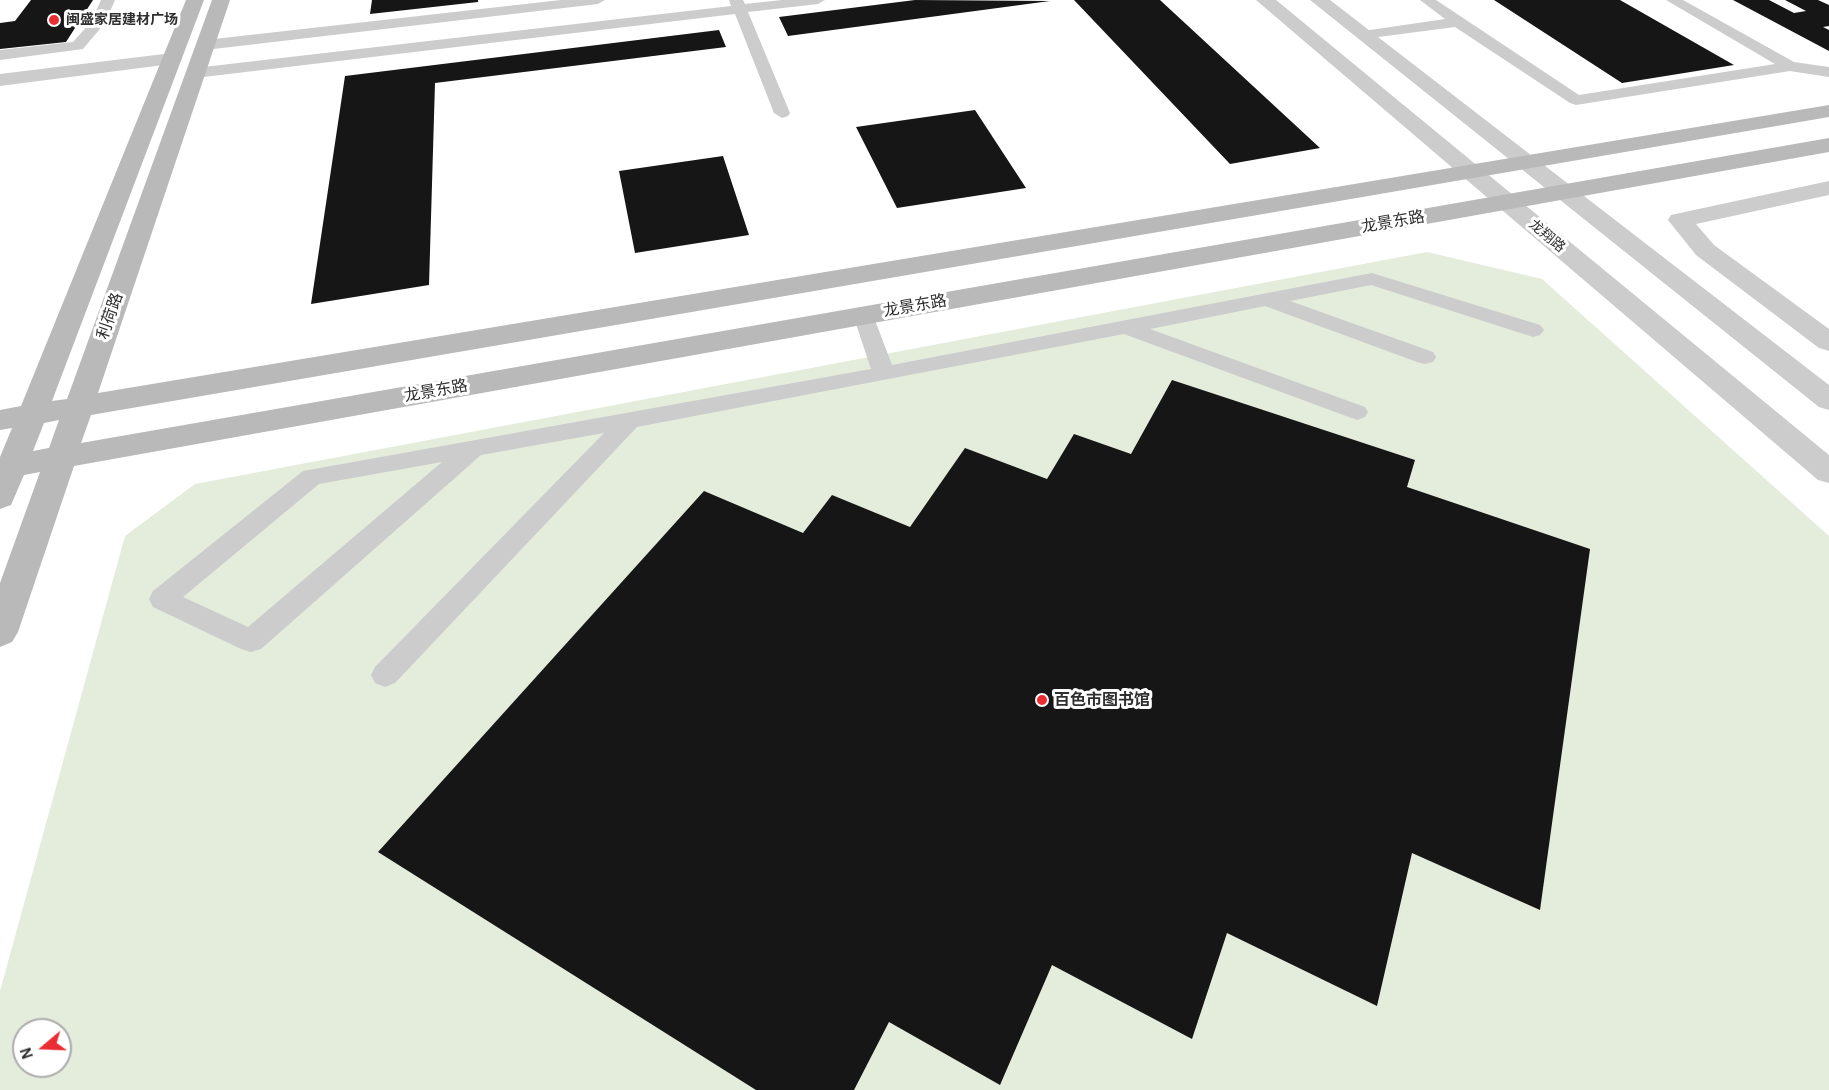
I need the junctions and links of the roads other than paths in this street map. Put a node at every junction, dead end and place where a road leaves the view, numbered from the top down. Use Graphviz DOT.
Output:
graph roads {
  1 [pos="108,0"];
  2 [pos="195,0"];
  3 [pos="221,0"];
  4 [pos="598,0"];
  5 [pos="818,0"];
  6 [pos="1265,0"];
  7 [pos="1319,0"];
  8 [pos="1427,0"];
  9 [pos="1673,0"];
  10 [pos="737,5"];
  11 [pos="1458,22"];
  12 [pos="1363,35"];
  13 [pos="205,45"];
  14 [pos="0,55"];
  15 [pos="172,59"];
  16 [pos="1790,66"];
  17 [pos="1829,72"];
  18 [pos="195,73"];
  19 [pos="0,80"];
  20 [pos="1829,111"];
  21 [pos="782,113"];
  22 [pos="1829,145"];
  23 [pos="1526,162"];
  24 [pos="1470,172"];
  25 [pos="1829,188"];
  26 [pos="1563,192"];
  27 [pos="1506,202"];
  28 [pos="1266,299"];
  29 [pos="863,315"];
  30 [pos="1125,327"];
  31 [pos="1533,330"];
  32 [pos="1829,342"];
  33 [pos="1425,357"];
  34 [pos="884,374"];
  35 [pos="1829,400"];
  36 [pos="78,408"];
  37 [pos="1358,412"];
  38 [pos="32,415"];
  39 [pos="0,420"];
  40 [pos="630,420"];
  41 [pos="474,448"];
  42 [pos="61,457"];
  43 [pos="6,467"];
  44 [pos="1829,472"];
  45 [pos="0,497"];
  46 [pos="0,632"];
  47 [pos="385,675"];
  1 -- 14 [label="lane"];
  2 -- 15 [label="main road"];
  3 -- 13 [label="main road, 利荷路"];
  4 -- 13 [label="lane"];
  5 -- 10 [label="lane"];
  6 -- 24 [label="street, 龙翔路"];
  7 -- 12 [label="street"];
  8 -- 11 [label="lane"];
  9 -- 16 [label="lane"];
  10 -- 18 [label="lane"];
  10 -- 21 [label="lane"];
  11 -- 12 [label="lane"];
  11 -- 16 [label="lane"];
  12 -- 23 [label="street"];
  13 -- 18 [label="main road, 利荷路"];
  15 -- 19 [label="street"];
  15 -- 38 [label="main road"];
  16 -- 17 [label="lane"];
  18 -- 36 [label="main road, 利荷路"];
  20 -- 23 [label="main road"];
  22 -- 26 [label="main road, 龙景东路"];
  23 -- 24 [label="main road"];
  23 -- 26 [label="street"];
  24 -- 27 [label="street, 龙翔路"];
  24 -- 36 [label="main road"];
  25 -- 32 [label="street"];
  26 -- 27 [label="main road, 龙景东路"];
  26 -- 35 [label="street"];
  27 -- 29 [label="main road, 龙景东路"];
  27 -- 44 [label="street, 龙翔路"];
  28 -- 30 [label="lane"];
  28 -- 31 [label="lane"];
  28 -- 33 [label="lane"];
  29 -- 34 [label="lane"];
  29 -- 42 [label="main road, 龙景东路"];
  30 -- 34 [label="lane"];
  30 -- 37 [label="lane"];
  34 -- 40 [label="lane"];
  36 -- 38 [label="main road"];
  36 -- 42 [label="main road, 利荷路"];
  38 -- 39 [label="main road"];
  38 -- 43 [label="main road"];
  40 -- 41 [label="lane"];
  40 -- 47 [label="lane"];
  41 -- 41 [label="lane"];
  42 -- 43 [label="main road, 龙景东路"];
  42 -- 46 [label="main road, 利荷路"];
  43 -- 45 [label="main road"];
}
